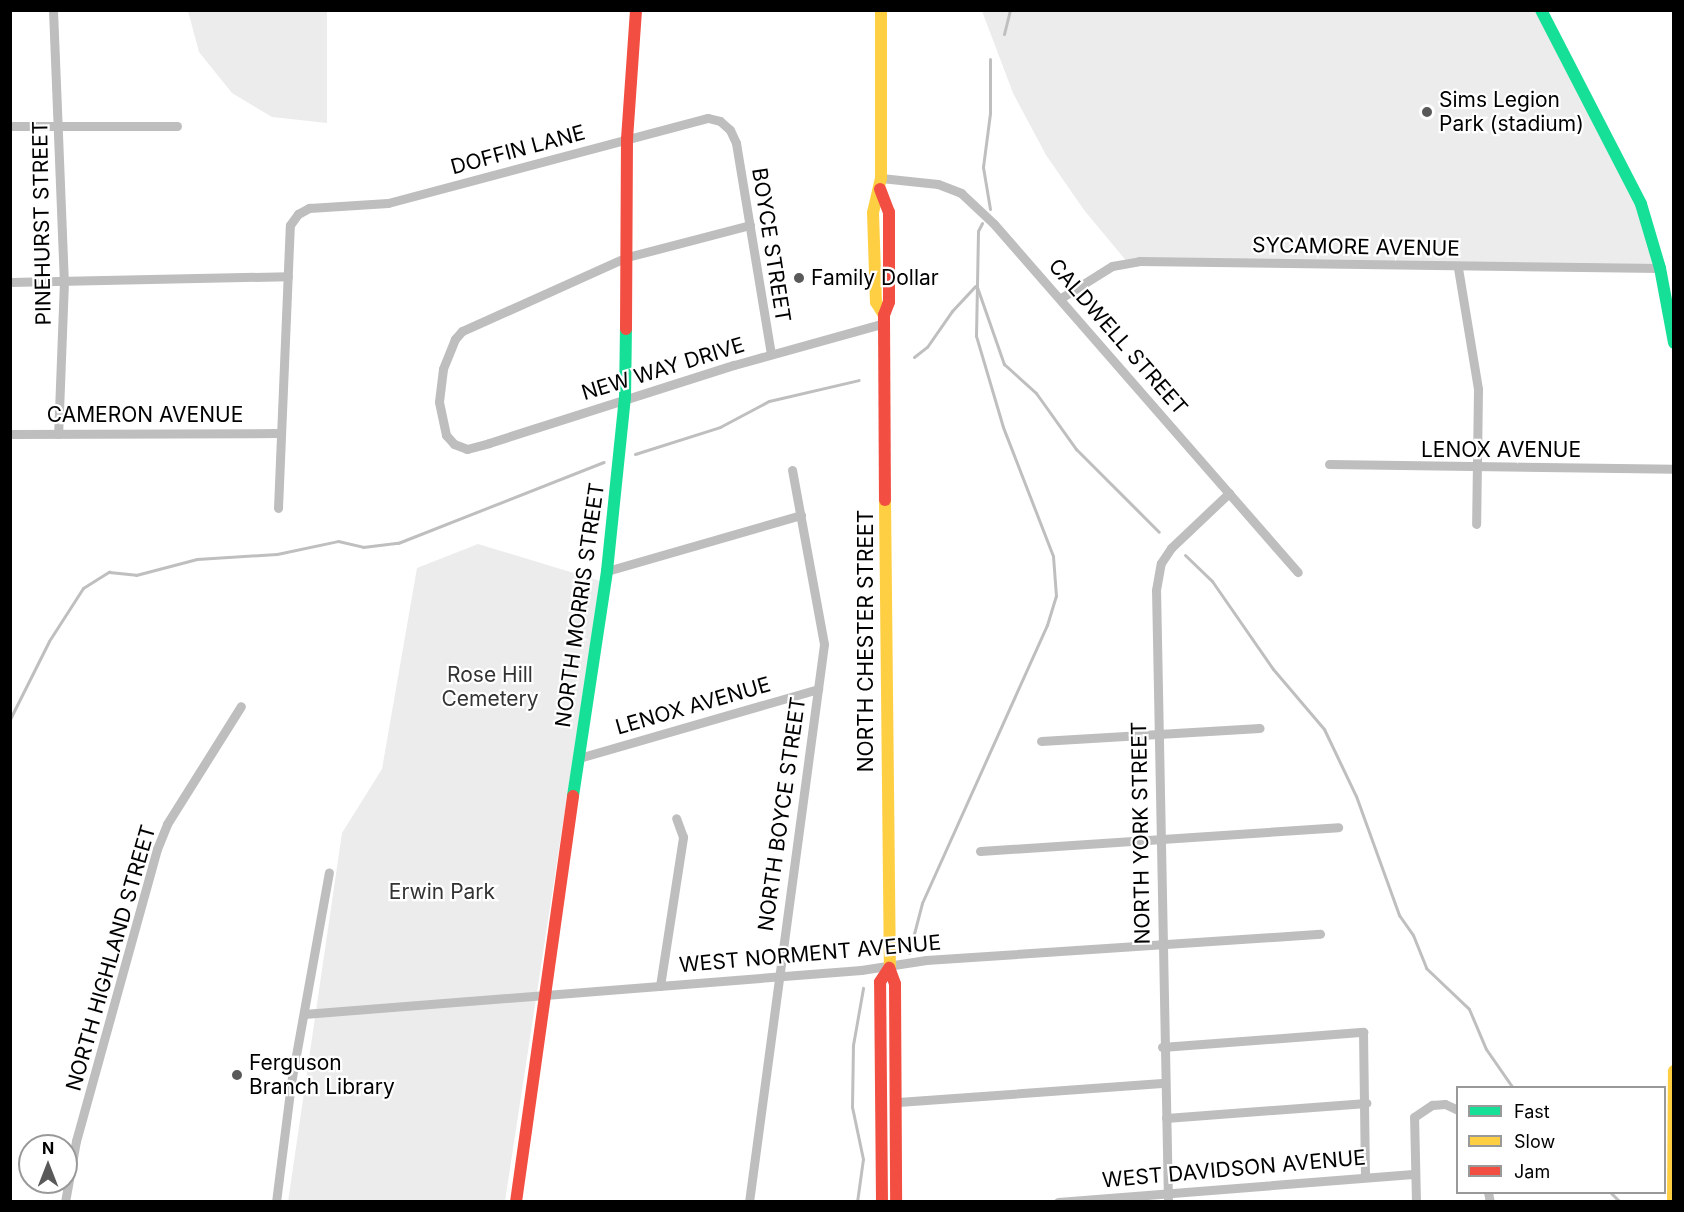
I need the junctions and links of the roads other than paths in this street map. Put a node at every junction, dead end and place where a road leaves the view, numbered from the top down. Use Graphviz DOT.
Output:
graph roads {
  1 [pos="53,10"];
  2 [pos="636,10"];
  3 [pos="881,10"];
  4 [pos="1541,10"];
  5 [pos="10,126"];
  6 [pos="58,126"];
  7 [pos="177,126"];
  8 [pos="627,139"];
  9 [pos="736,143"];
  10 [pos="881,184"];
  11 [pos="750,225"];
  12 [pos="627,257"];
  13 [pos="1458,268"];
  14 [pos="1660,268"];
  15 [pos="288,276"];
  16 [pos="64,281"];
  17 [pos="10,282"];
  18 [pos="1061,298"];
  19 [pos="884,319"];
  20 [pos="1674,343"];
  21 [pos="771,354"];
  22 [pos="624,399"];
  23 [pos="280,433"];
  24 [pos="10,434"];
  25 [pos="58,434"];
  26 [pos="1329,465"];
  27 [pos="1476,468"];
  28 [pos="1674,469"];
  29 [pos="792,470"];
  30 [pos="1229,494"];
  31 [pos="278,508"];
  32 [pos="801,515"];
  33 [pos="1476,524"];
  34 [pos="607,571"];
  35 [pos="1298,572"];
  36 [pos="818,689"];
  37 [pos="241,706"];
  38 [pos="1260,728"];
  39 [pos="1157,734"];
  40 [pos="1041,741"];
  41 [pos="579,758"];
  42 [pos="675,818"];
  43 [pos="1338,827"];
  44 [pos="1159,839"];
  45 [pos="980,851"];
  46 [pos="329,872"];
  47 [pos="1320,934"];
  48 [pos="1161,946"];
  49 [pos="889,968"];
  50 [pos="777,976"];
  51 [pos="660,986"];
  52 [pos="543,995"];
  53 [pos="303,1014"];
  54 [pos="1162,1047"];
  55 [pos="1674,1071"];
  56 [pos="1165,1083"];
  57 [pos="898,1102"];
  58 [pos="1366,1103"];
  59 [pos="1456,1109"];
  60 [pos="1166,1118"];
  61 [pos="1413,1174"];
  62 [pos="1365,1175"];
  63 [pos="1168,1197"];
  64 [pos="65,1202"];
  65 [pos="276,1202"];
  66 [pos="516,1202"];
  67 [pos="749,1202"];
  68 [pos="882,1202"];
  69 [pos="896,1202"];
  70 [pos="1058,1202"];
  71 [pos="1416,1202"];
  72 [pos="1673,1202"];
  1 -- 6 [label="street, PINEHURST STREET"];
  2 -- 8 [label="main road, NORTH MORRIS STREET"];
  3 -- 10 [label="main road, NORTH CHESTER STREET"];
  4 -- 14 [label="main road"];
  5 -- 6 [label="street"];
  6 -- 7 [label="street"];
  6 -- 16 [label="street, PINEHURST STREET"];
  8 -- 9 [label="street, DOFFIN LANE"];
  8 -- 12 [label="main road, NORTH MORRIS STREET"];
  8 -- 15 [label="street, DOFFIN LANE"];
  9 -- 11 [label="street, BOYCE STREET"];
  10 -- 18 [label="street, CALDWELL STREET"];
  10 -- 19 [label="main road, NORTH CHESTER STREET"];
  11 -- 12 [label="street"];
  11 -- 21 [label="street, BOYCE STREET"];
  12 -- 22 [label="main road, NORTH MORRIS STREET"];
  12 -- 22 [label="street, NEW WAY DRIVE"];
  13 -- 14 [label="street, SYCAMORE AVENUE"];
  13 -- 18 [label="street, SYCAMORE AVENUE"];
  13 -- 27 [label="street"];
  14 -- 20 [label="main road"];
  15 -- 16 [label="street"];
  15 -- 23 [label="street"];
  16 -- 17 [label="street"];
  16 -- 25 [label="street, PINEHURST STREET"];
  18 -- 30 [label="street, CALDWELL STREET"];
  19 -- 21 [label="street, NEW WAY DRIVE"];
  19 -- 49 [label="main road, NORTH CHESTER STREET"];
  21 -- 22 [label="street, NEW WAY DRIVE"];
  22 -- 34 [label="main road, NORTH MORRIS STREET"];
  23 -- 25 [label="street, CAMERON AVENUE"];
  23 -- 31 [label="street"];
  24 -- 25 [label="street, CAMERON AVENUE"];
  26 -- 27 [label="street, LENOX AVENUE"];
  27 -- 28 [label="street, LENOX AVENUE"];
  27 -- 33 [label="street"];
  29 -- 32 [label="street, NORTH BOYCE STREET"];
  30 -- 35 [label="street, CALDWELL STREET"];
  30 -- 39 [label="street, NORTH YORK STREET"];
  32 -- 34 [label="street"];
  32 -- 36 [label="street, NORTH BOYCE STREET"];
  34 -- 41 [label="main road, NORTH MORRIS STREET"];
  36 -- 41 [label="street, LENOX AVENUE"];
  36 -- 50 [label="street, NORTH BOYCE STREET"];
  37 -- 64 [label="street, NORTH HIGHLAND STREET"];
  38 -- 39 [label="street"];
  39 -- 40 [label="street"];
  39 -- 44 [label="street, NORTH YORK STREET"];
  41 -- 52 [label="main road, NORTH MORRIS STREET"];
  42 -- 51 [label="street"];
  43 -- 44 [label="street"];
  44 -- 45 [label="street"];
  44 -- 48 [label="street, NORTH YORK STREET"];
  46 -- 53 [label="street"];
  47 -- 48 [label="street, WEST NORMENT AVENUE"];
  48 -- 49 [label="street, WEST NORMENT AVENUE"];
  48 -- 54 [label="street, NORTH YORK STREET"];
  49 -- 50 [label="street, WEST NORMENT AVENUE"];
  49 -- 57 [label="main road, NORTH CHESTER STREET"];
  49 -- 68 [label="main road, NORTH CHESTER STREET"];
  50 -- 51 [label="street, WEST NORMENT AVENUE"];
  50 -- 67 [label="street, NORTH BOYCE STREET"];
  51 -- 52 [label="street, WEST NORMENT AVENUE"];
  52 -- 53 [label="street, WEST NORMENT AVENUE"];
  52 -- 66 [label="main road, NORTH MORRIS STREET"];
  53 -- 65 [label="street"];
  54 -- 56 [label="street, NORTH YORK STREET"];
  54 -- 58 [label="street"];
  55 -- 72 [label="main road"];
  56 -- 57 [label="street"];
  56 -- 60 [label="street, NORTH YORK STREET"];
  57 -- 69 [label="main road, NORTH CHESTER STREET"];
  58 -- 60 [label="street"];
  58 -- 62 [label="street"];
  59 -- 61 [label="street"];
  60 -- 63 [label="street, NORTH YORK STREET"];
  61 -- 62 [label="street, WEST DAVIDSON AVENUE"];
  61 -- 71 [label="street"];
  62 -- 63 [label="street, WEST DAVIDSON AVENUE"];
  63 -- 70 [label="street, WEST DAVIDSON AVENUE"];
}
